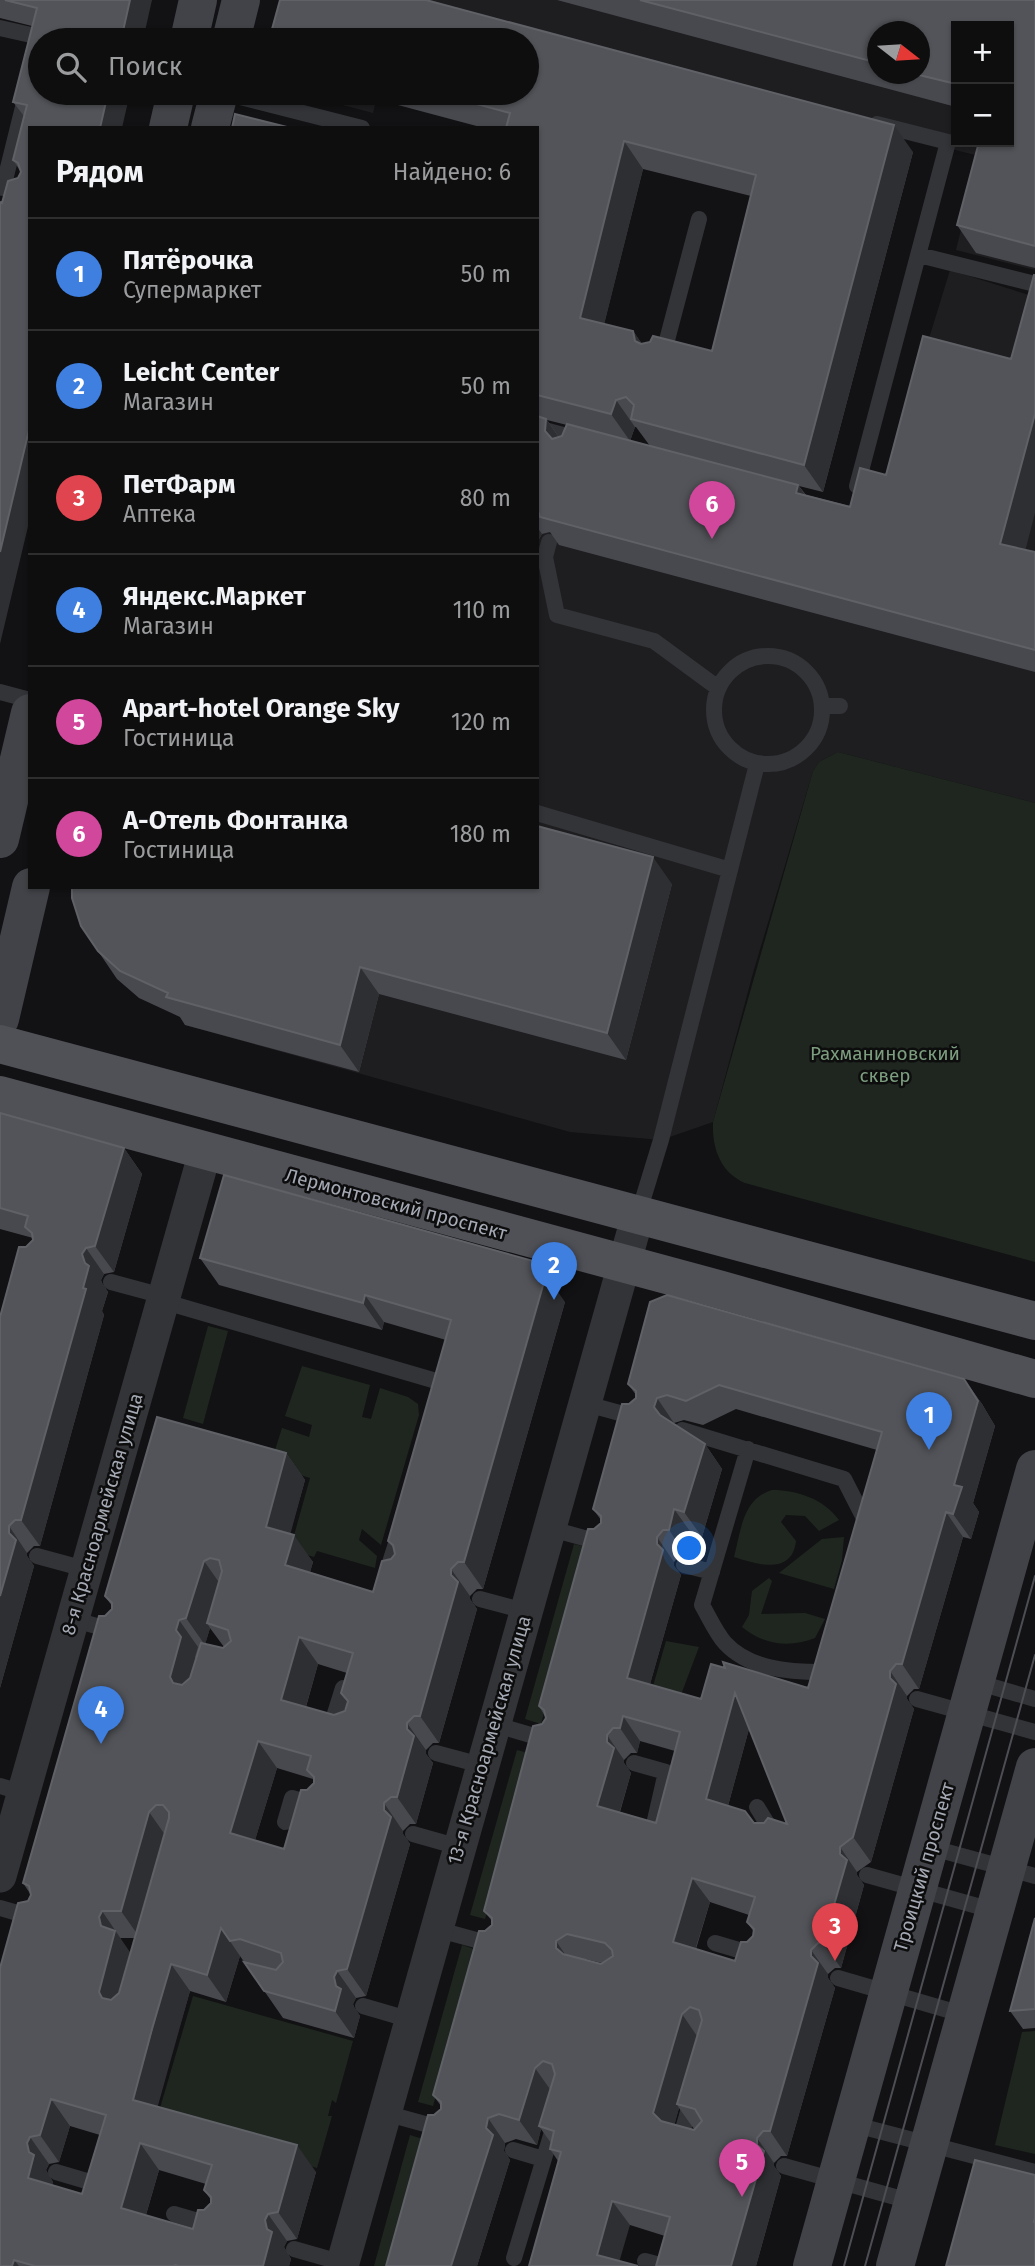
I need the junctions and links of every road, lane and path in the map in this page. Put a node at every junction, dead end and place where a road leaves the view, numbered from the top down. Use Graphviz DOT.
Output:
graph roads {
  1 [pos="198,0"];
  2 [pos="241,0"];
  3 [pos="0,28"];
  4 [pos="192,28"];
  5 [pos="234,28"];
  6 [pos="28,34"];
  7 [pos="28,87"];
  8 [pos="173,105"];
  9 [pos="217,105"];
  10 [pos="269,105"];
  11 [pos="855,118"];
  12 [pos="168,126"];
  13 [pos="211,126"];
  14 [pos="354,126"];
  15 [pos="6,189"];
  16 [pos="699,219"];
  17 [pos="919,255"];
  18 [pos="1035,284"];
  19 [pos="662,361"];
  20 [pos="539,429"];
  21 [pos="578,439"];
  22 [pos="602,445"];
  23 [pos="574,456"];
  24 [pos="855,496"];
  25 [pos="549,542"];
  26 [pos="718,688"];
  27 [pos="0,692"];
  28 [pos="28,699"];
  29 [pos="822,706"];
  30 [pos="840,706"];
  31 [pos="28,721"];
  32 [pos="757,764"];
  33 [pos="539,814"];
  34 [pos="0,839"];
  35 [pos="730,870"];
  36 [pos="31,889"];
  37 [pos="0,1019"];
  38 [pos="0,1044"];
  39 [pos="0,1095"];
  40 [pos="205,1152"];
  41 [pos="638,1214"];
  42 [pos="622,1264"];
  43 [pos="111,1282"];
  44 [pos="162,1298"];
  45 [pos="1035,1321"];
  46 [pos="1035,1379"];
  47 [pos="583,1403"];
  48 [pos="435,1408"];
  49 [pos="643,1419"];
  50 [pos="682,1430"];
  51 [pos="748,1448"];
  52 [pos="1035,1469"];
  53 [pos="406,1510"];
  54 [pos="548,1528"];
  55 [pos="608,1544"];
  56 [pos="859,1547"];
  57 [pos="37,1556"];
  58 [pos="684,1565"];
  59 [pos="85,1569"];
  60 [pos="712,1572"];
  61 [pos="404,1578"];
  62 [pos="480,1599"];
  63 [pos="525,1611"];
  64 [pos="72,1619"];
  65 [pos="121,1633"];
  66 [pos="829,1647"];
  67 [pos="343,1688"];
  68 [pos="971,1698"];
  69 [pos="916,1699"];
  70 [pos="1035,1699"];
  71 [pos="493,1724"];
  72 [pos="357,1730"];
  73 [pos="1035,1732"];
  74 [pos="553,1741"];
  75 [pos="436,1753"];
  76 [pos="634,1763"];
  77 [pos="481,1765"];
  78 [pos="1035,1767"];
  79 [pos="12,1789"];
  80 [pos="323,1807"];
  81 [pos="757,1807"];
  82 [pos="654,1820"];
  83 [pos="285,1822"];
  84 [pos="413,1834"];
  85 [pos="776,1838"];
  86 [pos="459,1847"];
  87 [pos="929,1847"];
  88 [pos="1021,1872"];
  89 [pos="867,1875"];
  90 [pos="0,1876"];
  91 [pos="918,1889"];
  92 [pos="0,1908"];
  93 [pos="995,1911"];
  94 [pos="40,1920"];
  95 [pos="436,1929"];
  96 [pos="715,1943"];
  97 [pos="499,1946"];
  98 [pos="761,1957"];
  99 [pos="838,1978"];
  100 [pos="888,1993"];
  101 [pos="363,2006"];
  102 [pos="965,2015"];
  103 [pos="411,2020"];
  104 [pos="697,2083"];
  105 [pos="559,2109"];
  106 [pos="385,2113"];
  107 [pos="852,2124"];
  108 [pos="448,2130"];
  109 [pos="709,2144"];
  110 [pos="929,2145"];
  111 [pos="513,2150"];
  112 [pos="543,2159"];
  113 [pos="784,2165"];
  114 [pos="56,2172"];
  115 [pos="1035,2172"];
  116 [pos="836,2180"];
  117 [pos="90,2182"];
  118 [pos="913,2202"];
  119 [pos="174,2214"];
  120 [pos="220,2227"];
  121 [pos="294,2249"];
  122 [pos="514,2258"];
  123 [pos="645,2261"];
  124 [pos="342,2265"];
  125 [pos="664,2266"];
  126 [pos="812,2266"];
  127 [pos="895,2266"];
  1 -- 4 [label="main road"];
  2 -- 5 [label="main road"];
  3 -- 6 [label="lane"];
  7 -- 15 [label="lane"];
  8 -- 12 [label="main road"];
  9 -- 13 [label="main road"];
  10 -- 14 [label="lane"];
  11 -- 17 [label="lane"];
  16 -- 19 [label="lane"];
  17 -- 18 [label="lane"];
  17 -- 24 [label="lane"];
  20 -- 21 [label="lane"];
  21 -- 22 [label="lane"];
  21 -- 23 [label="lane"];
  25 -- 26 [label="lane"];
  26 -- 29 [label="lane"];
  26 -- 32 [label="lane"];
  27 -- 28 [label="lane"];
  29 -- 30 [label="lane"];
  29 -- 32 [label="lane"];
  31 -- 34 [label="main road"];
  32 -- 35 [label="lane"];
  33 -- 35 [label="lane"];
  35 -- 41 [label="lane"];
  36 -- 37 [label="main road"];
  38 -- 41 [label="main road"];
  39 -- 40 [label="main road, Лермонтовский проспект"];
  40 -- 42 [label="main road, Лермонтовский проспект"];
  40 -- 44 [label="street, 8-я Красноармейская улица"];
  41 -- 42 [label="street, 13-я Красноармейская улица"];
  41 -- 45 [label="main road"];
  42 -- 46 [label="main road, Лермонтовский проспект"];
  42 -- 47 [label="street, 13-я Красноармейская улица"];
  43 -- 44 [label="lane"];
  44 -- 48 [label="lane"];
  44 -- 59 [label="street, 8-я Красноармейская улица"];
  47 -- 49 [label="lane"];
  47 -- 54 [label="street, 13-я Красноармейская улица"];
  50 -- 51 [label="lane"];
  51 -- 56 [label="lane"];
  51 -- 60 [label="lane"];
  52 -- 68 [label="main road, Троицкий проспект"];
  53 -- 61 [label="lane"];
  54 -- 55 [label="lane"];
  54 -- 63 [label="street, 13-я Красноармейская улица"];
  57 -- 59 [label="lane"];
  58 -- 60 [label="lane"];
  59 -- 64 [label="street, 8-я Красноармейская улица"];
  60 -- 66 [label="lane"];
  62 -- 63 [label="lane"];
  63 -- 71 [label="street, 13-я Красноармейская улица"];
  64 -- 65 [label="lane"];
  64 -- 79 [label="street, 8-я Красноармейская улица"];
  67 -- 72 [label="lane"];
  68 -- 69 [label="lane"];
  68 -- 70 [label="lane"];
  68 -- 73 [label="lane"];
  68 -- 87 [label="main road, Троицкий проспект"];
  71 -- 74 [label="lane"];
  71 -- 77 [label="street, 13-я Красноармейская улица"];
  75 -- 77 [label="lane"];
  76 -- 82 [label="lane"];
  77 -- 86 [label="street, 13-я Красноармейская улица"];
  78 -- 88 [label="main road"];
  79 -- 90 [label="street, 8-я Красноармейская улица"];
  80 -- 83 [label="lane"];
  81 -- 85 [label="lane"];
  84 -- 86 [label="lane"];
  86 -- 95 [label="street, 13-я Красноармейская улица"];
  87 -- 88 [label="lane"];
  87 -- 91 [label="main road, Троицкий проспект"];
  88 -- 93 [label="main road"];
  89 -- 91 [label="lane"];
  91 -- 93 [label="lane"];
  91 -- 100 [label="main road, Троицкий проспект"];
  92 -- 94 [label="lane"];
  93 -- 102 [label="main road"];
  95 -- 97 [label="lane"];
  95 -- 103 [label="street, 13-я Красноармейская улица"];
  96 -- 98 [label="lane"];
  99 -- 100 [label="lane"];
  100 -- 102 [label="lane"];
  100 -- 107 [label="main road, Троицкий проспект"];
  101 -- 103 [label="lane"];
  102 -- 110 [label="main road"];
  103 -- 106 [label="street, 13-я Красноармейская улица"];
  104 -- 109 [label="lane"];
  105 -- 112 [label="lane"];
  106 -- 108 [label="lane"];
  106 -- 124 [label="street, 13-я Красноармейская улица"];
  107 -- 110 [label="lane"];
  107 -- 116 [label="main road, Троицкий проспект"];
  110 -- 115 [label="lane"];
  110 -- 118 [label="main road"];
  111 -- 112 [label="lane"];
  112 -- 122 [label="lane"];
  113 -- 116 [label="lane"];
  114 -- 117 [label="lane"];
  116 -- 118 [label="lane"];
  116 -- 126 [label="main road, Троицкий проспект"];
  118 -- 127 [label="main road"];
  119 -- 120 [label="lane"];
  121 -- 124 [label="lane"];
  123 -- 125 [label="lane"];
}
